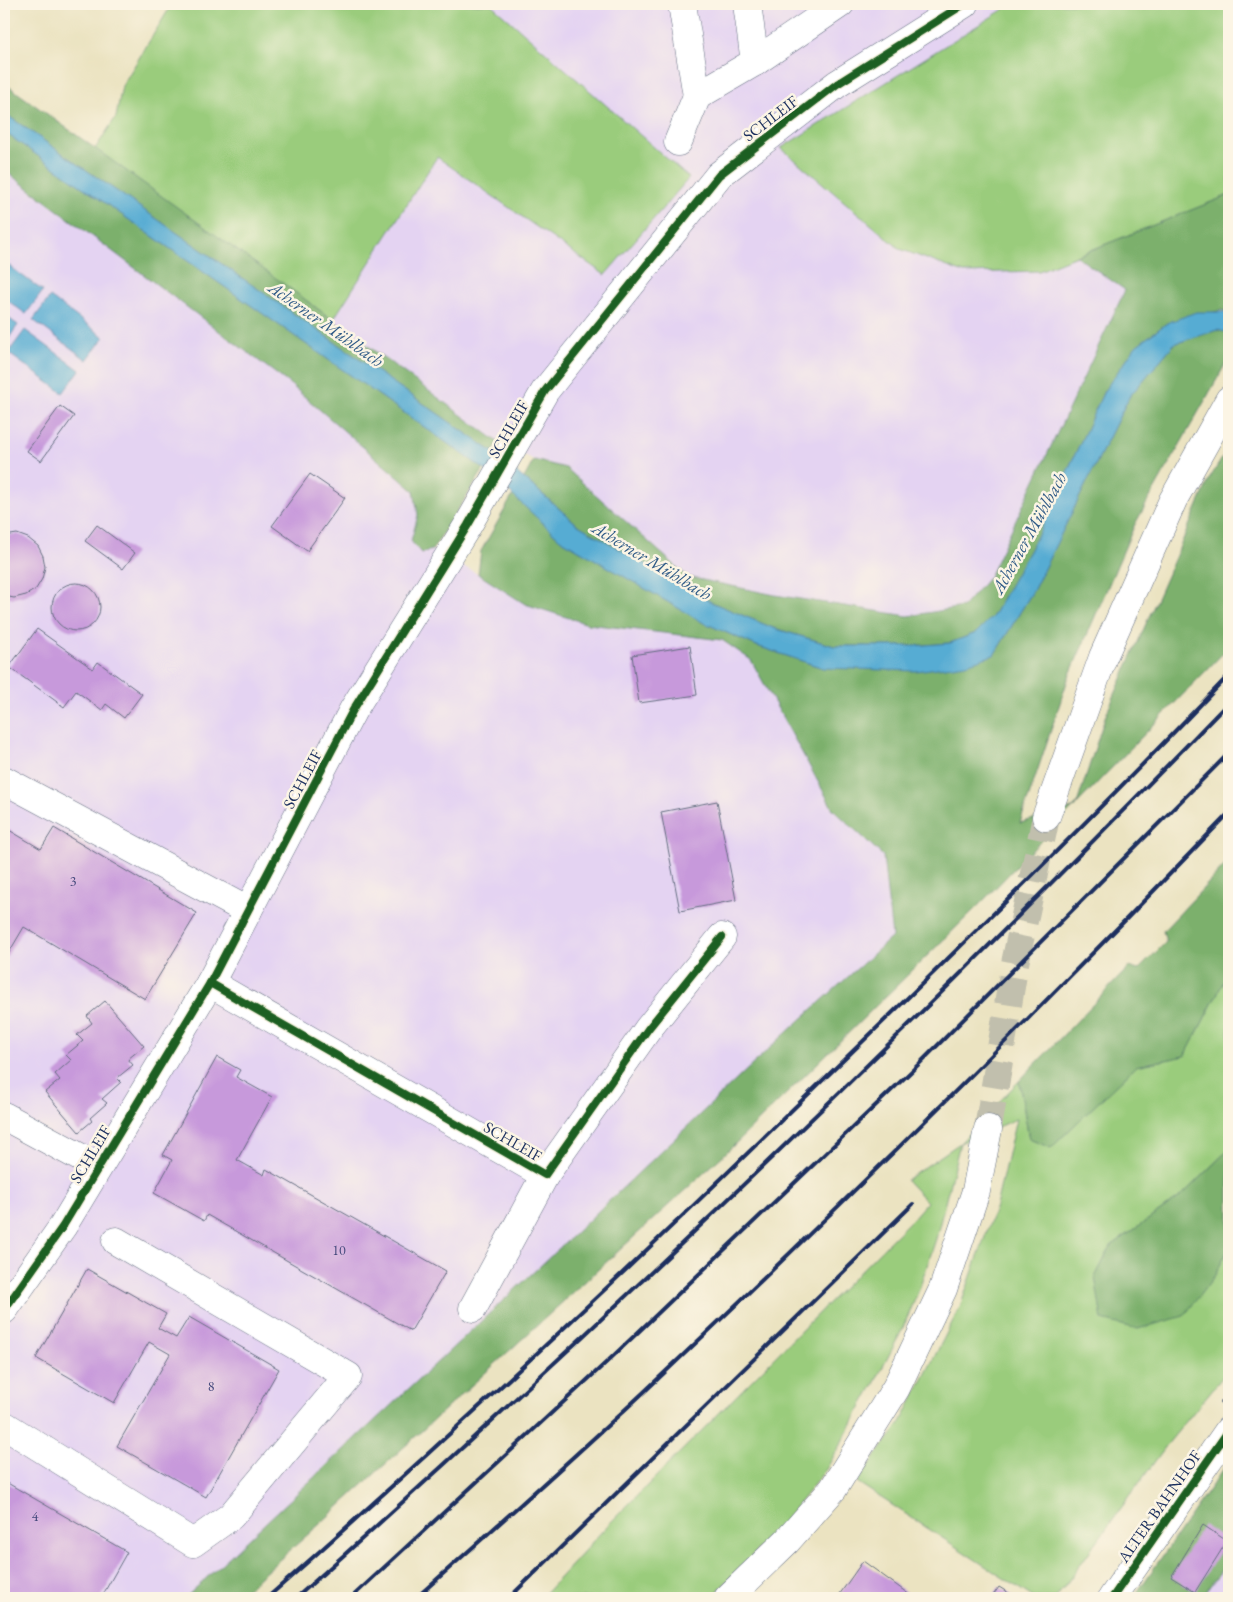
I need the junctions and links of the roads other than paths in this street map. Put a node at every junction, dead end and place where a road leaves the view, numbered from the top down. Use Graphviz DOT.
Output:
graph roads {
  1 [pos="682,4"];
  2 [pos="747,4"];
  3 [pos="840,4"];
  4 [pos="964,4"];
  5 [pos="755,62"];
  6 [pos="697,96"];
  7 [pos="678,142"];
  8 [pos="1229,400"];
  9 [pos="4,780"];
  10 [pos="1046,817"];
  11 [pos="248,911"];
  12 [pos="722,936"];
  13 [pos="210,983"];
  14 [pos="4,1116"];
  15 [pos="988,1129"];
  16 [pos="98,1167"];
  17 [pos="545,1175"];
  18 [pos="116,1241"];
  19 [pos="473,1308"];
  20 [pos="4,1310"];
  21 [pos="4,1425"];
  22 [pos="1229,1430"];
  23 [pos="728,1598"];
  24 [pos="1112,1598"];
  1 -- 6 [label="street"];
  2 -- 5 [label="street"];
  3 -- 5 [label="street"];
  4 -- 11 [label="street, SCHLEIF"];
  5 -- 6 [label="street"];
  6 -- 7 [label="street"];
  8 -- 10 [label="street"];
  9 -- 11 [label="street"];
  11 -- 13 [label="street, SCHLEIF"];
  12 -- 17 [label="street, SCHLEIF"];
  13 -- 16 [label="street, SCHLEIF"];
  13 -- 17 [label="street, SCHLEIF"];
  14 -- 16 [label="street"];
  15 -- 23 [label="street"];
  16 -- 20 [label="street, SCHLEIF"];
  17 -- 19 [label="street, SCHLEIF"];
  18 -- 21 [label="street"];
  22 -- 24 [label="street, ALTER BAHNHOF"];
}
